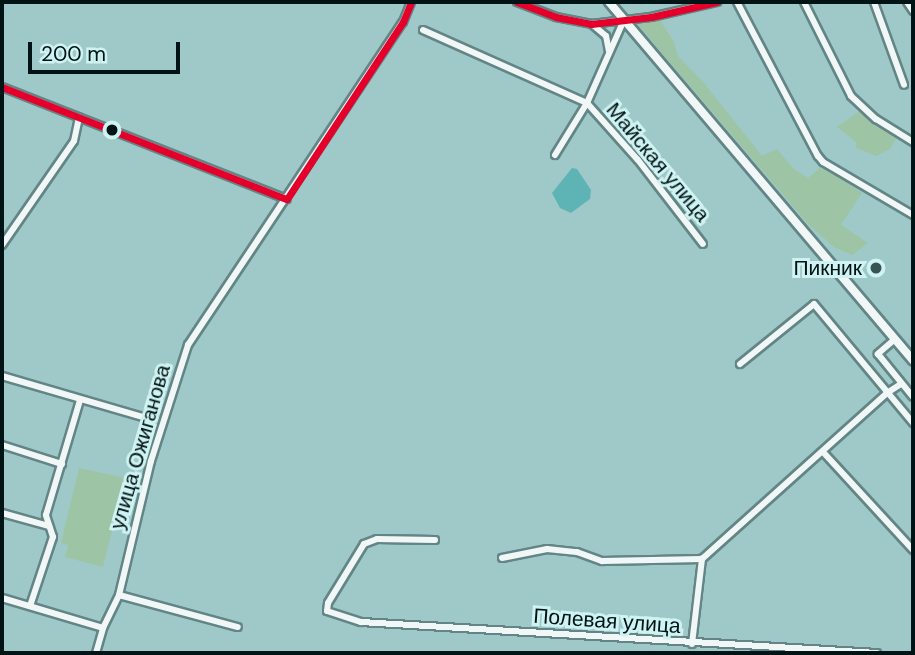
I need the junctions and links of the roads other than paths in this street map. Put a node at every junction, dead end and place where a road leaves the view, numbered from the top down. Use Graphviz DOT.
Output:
graph roads {
  1 [pos="411,2"];
  2 [pos="517,2"];
  3 [pos="609,2"];
  4 [pos="718,2"];
  5 [pos="737,2"];
  6 [pos="804,2"];
  7 [pos="876,2"];
  8 [pos="907,2"];
  9 [pos="913,11"];
  10 [pos="624,20"];
  11 [pos="591,24"];
  12 [pos="423,30"];
  13 [pos="609,51"];
  14 [pos="904,85"];
  15 [pos="2,87"];
  16 [pos="587,103"];
  17 [pos="79,118"];
  18 [pos="913,142"];
  19 [pos="555,155"];
  20 [pos="287,199"];
  21 [pos="913,215"];
  22 [pos="703,244"];
  23 [pos="2,245"];
  24 [pos="895,339"];
  25 [pos="913,360"];
  26 [pos="740,364"];
  27 [pos="2,376"];
  28 [pos="901,384"];
  29 [pos="887,393"];
  30 [pos="913,397"];
  31 [pos="80,400"];
  32 [pos="143,417"];
  33 [pos="913,423"];
  34 [pos="2,445"];
  35 [pos="823,452"];
  36 [pos="62,464"];
  37 [pos="2,513"];
  38 [pos="49,526"];
  39 [pos="435,540"];
  40 [pos="913,550"];
  41 [pos="502,558"];
  42 [pos="702,559"];
  43 [pos="119,595"];
  44 [pos="2,598"];
  45 [pos="30,606"];
  46 [pos="238,627"];
  47 [pos="103,628"];
  48 [pos="692,644"];
  49 [pos="96,653"];
  50 [pos="877,653"];
  1 -- 20 [label="street, улица Ожиганова"];
  2 -- 11 [label="street"];
  3 -- 10 [label="main road"];
  4 -- 10 [label="street"];
  5 -- 21 [label="street"];
  6 -- 18 [label="street"];
  7 -- 14 [label="street"];
  8 -- 9 [label="street"];
  10 -- 11 [label="street"];
  10 -- 13 [label="street"];
  10 -- 24 [label="main road"];
  11 -- 13 [label="street"];
  12 -- 16 [label="street"];
  13 -- 16 [label="street"];
  15 -- 17 [label="street"];
  16 -- 19 [label="street"];
  16 -- 22 [label="street, Майская улица"];
  17 -- 20 [label="street"];
  17 -- 23 [label="street"];
  20 -- 43 [label="street, улица Ожиганова"];
  24 -- 25 [label="main road"];
  24 -- 28 [label="street"];
  26 -- 29 [label="street"];
  27 -- 31 [label="street"];
  28 -- 29 [label="street"];
  28 -- 30 [label="street"];
  29 -- 33 [label="street"];
  29 -- 35 [label="street"];
  31 -- 32 [label="street"];
  31 -- 36 [label="street"];
  34 -- 36 [label="street"];
  35 -- 40 [label="street"];
  35 -- 42 [label="street"];
  36 -- 38 [label="street"];
  37 -- 38 [label="street"];
  38 -- 45 [label="street"];
  39 -- 48 [label="street, Полевая улица"];
  41 -- 42 [label="street"];
  42 -- 48 [label="street"];
  43 -- 46 [label="street"];
  43 -- 47 [label="street, улица Ожиганова"];
  44 -- 45 [label="street"];
  45 -- 47 [label="street"];
  47 -- 49 [label="street, улица Ожиганова"];
  48 -- 50 [label="street, Полевая улица"];
}
